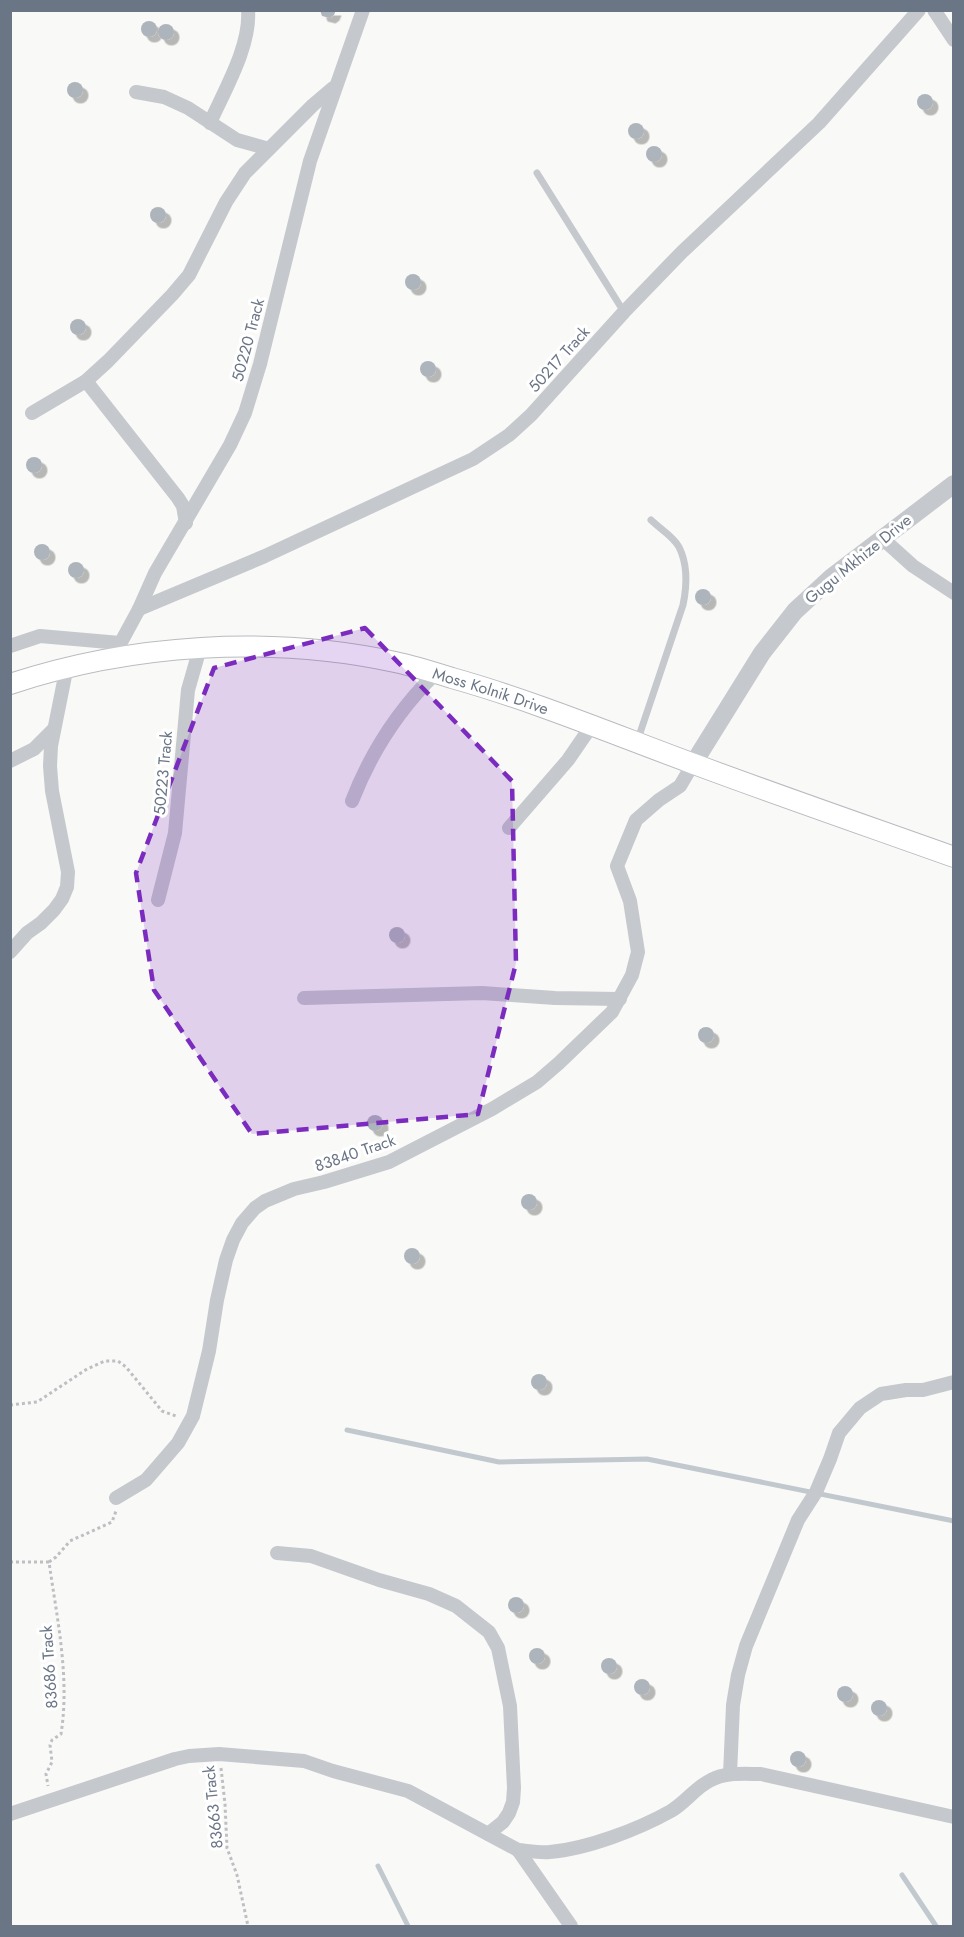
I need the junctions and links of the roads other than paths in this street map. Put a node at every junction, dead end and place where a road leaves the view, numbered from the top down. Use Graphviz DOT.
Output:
graph roads {
  1 [pos="248,10"];
  2 [pos="363,10"];
  3 [pos="919,10"];
  4 [pos="934,10"];
  5 [pos="954,40"];
  6 [pos="335,87"];
  7 [pos="136,92"];
  8 [pos="210,123"];
  9 [pos="269,149"];
  10 [pos="537,173"];
  11 [pos="624,312"];
  12 [pos="86,381"];
  13 [pos="32,413"];
  14 [pos="954,484"];
  15 [pos="651,520"];
  16 [pos="186,523"];
  17 [pos="883,539"];
  18 [pos="954,592"];
  19 [pos="139,609"];
  20 [pos="10,646"];
  21 [pos="200,648"];
  22 [pos="117,650"];
  23 [pos="67,666"];
  24 [pos="436,673"];
  25 [pos="10,684"];
  26 [pos="592,724"];
  27 [pos="55,727"];
  28 [pos="637,742"];
  29 [pos="10,761"];
  30 [pos="693,764"];
  31 [pos="352,801"];
  32 [pos="509,828"];
  33 [pos="954,857"];
  34 [pos="158,900"];
  35 [pos="10,952"];
  36 [pos="304,998"];
  37 [pos="620,999"];
  38 [pos="954,1382"];
  39 [pos="116,1498"];
  40 [pos="277,1553"];
  41 [pos="730,1774"];
  42 [pos="10,1814"];
  43 [pos="954,1817"];
  44 [pos="488,1834"];
  45 [pos="518,1850"];
  46 [pos="571,1926"];
  1 -- 8 [label="street"];
  2 -- 6 [label="street, 50220 Track"];
  3 -- 11 [label="street, 50217 Track"];
  4 -- 5 [label="street"];
  6 -- 9 [label="street"];
  6 -- 16 [label="street, 50220 Track"];
  7 -- 8 [label="street"];
  8 -- 9 [label="street"];
  9 -- 12 [label="street"];
  10 -- 11 [label="lane"];
  11 -- 19 [label="street, 50217 Track"];
  12 -- 13 [label="street"];
  12 -- 16 [label="street"];
  14 -- 17 [label="street, Gugu Mkhize Drive"];
  15 -- 28 [label="lane"];
  16 -- 19 [label="street, 50220 Track"];
  17 -- 18 [label="street"];
  17 -- 30 [label="street, Gugu Mkhize Drive"];
  19 -- 22 [label="street, 50220 Track"];
  20 -- 22 [label="street"];
  21 -- 22 [label="main road, Moss Kolnik Drive"];
  21 -- 24 [label="main road, Moss Kolnik Drive"];
  21 -- 34 [label="street, 50223 Track"];
  22 -- 23 [label="main road, Moss Kolnik Drive"];
  23 -- 25 [label="main road, Moss Kolnik Drive"];
  23 -- 27 [label="street"];
  24 -- 26 [label="main road, Moss Kolnik Drive"];
  24 -- 31 [label="street"];
  26 -- 28 [label="main road, Moss Kolnik Drive"];
  26 -- 32 [label="street"];
  27 -- 29 [label="street"];
  27 -- 35 [label="street"];
  28 -- 30 [label="main road, Moss Kolnik Drive"];
  30 -- 33 [label="main road, Moss Kolnik Drive"];
  30 -- 37 [label="street, 83840 Track"];
  36 -- 37 [label="street"];
  37 -- 39 [label="street, 83840 Track"];
  38 -- 41 [label="street"];
  40 -- 44 [label="street"];
  41 -- 43 [label="street"];
  41 -- 45 [label="street"];
  42 -- 44 [label="street"];
  44 -- 45 [label="street"];
  45 -- 46 [label="street"];
}
